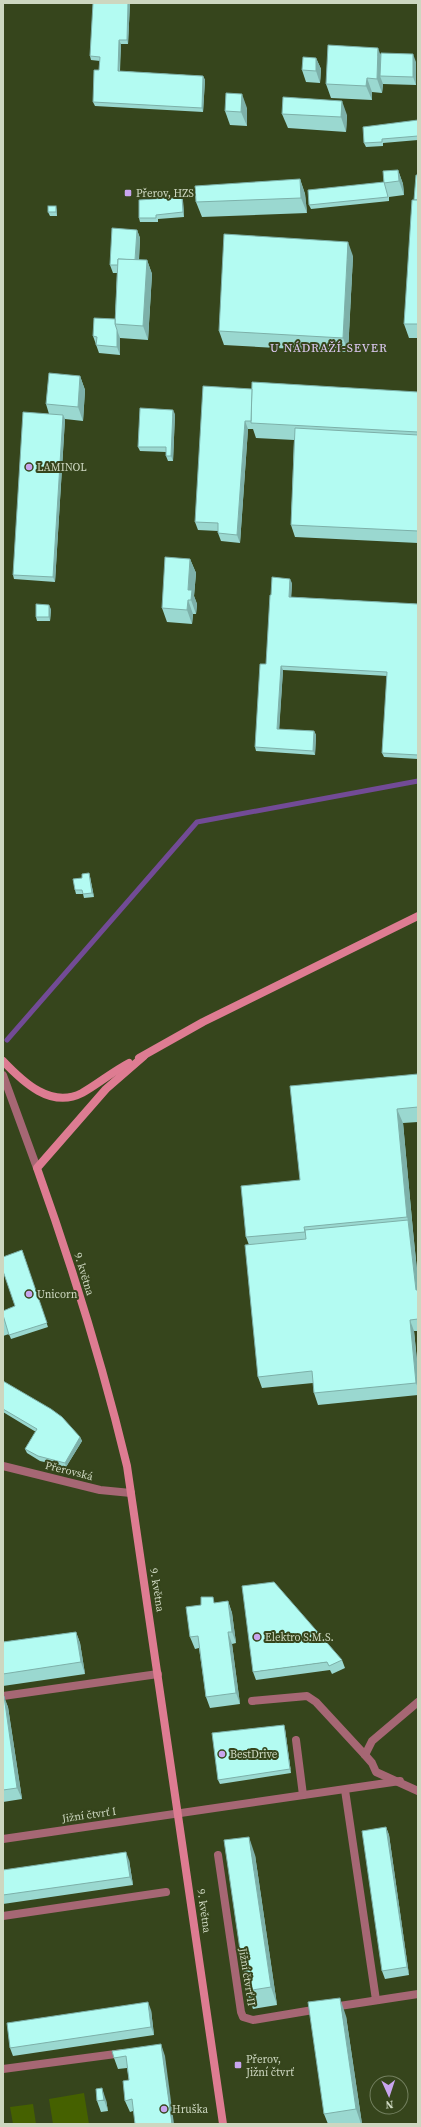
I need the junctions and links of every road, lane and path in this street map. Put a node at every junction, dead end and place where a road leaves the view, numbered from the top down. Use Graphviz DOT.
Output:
graph roads {
  1 [pos="418,916"];
  2 [pos="144,1056"];
  3 [pos="3,1061"];
  4 [pos="3,1075"];
  5 [pos="37,1168"];
  6 [pos="3,1466"];
  7 [pos="131,1493"];
  8 [pos="158,1674"];
  9 [pos="3,1696"];
  10 [pos="252,1701"];
  11 [pos="418,1702"];
  12 [pos="296,1740"];
  13 [pos="365,1755"];
  14 [pos="400,1781"];
  15 [pos="345,1790"];
  16 [pos="418,1791"];
  17 [pos="303,1795"];
  18 [pos="179,1814"];
  19 [pos="3,1839"];
  20 [pos="218,1855"];
  21 [pos="166,1892"];
  22 [pos="3,1916"];
  23 [pos="418,1994"];
  24 [pos="376,2000"];
  25 [pos="134,2051"];
  26 [pos="3,2070"];
  27 [pos="223,2124"];
  1 -- 2 [label="main road"];
  2 -- 3 [label="main road"];
  2 -- 5 [label="main road"];
  4 -- 5 [label="street, 9. května"];
  5 -- 7 [label="main road, 9. května"];
  6 -- 7 [label="street, Přerovská"];
  7 -- 8 [label="main road, 9. května"];
  8 -- 9 [label="street"];
  8 -- 18 [label="main road, 9. května"];
  10 -- 13 [label="street"];
  11 -- 13 [label="street"];
  12 -- 17 [label="street"];
  13 -- 14 [label="street"];
  14 -- 15 [label="street"];
  14 -- 16 [label="street"];
  15 -- 17 [label="street"];
  15 -- 24 [label="street"];
  17 -- 18 [label="street"];
  18 -- 19 [label="street, Jižní čtvrť I"];
  18 -- 27 [label="main road, 9. května"];
  20 -- 24 [label="street, Jižní čtvrť II"];
  21 -- 22 [label="street"];
  23 -- 24 [label="street, Jižní čtvrť II"];
  25 -- 26 [label="street"];
}
